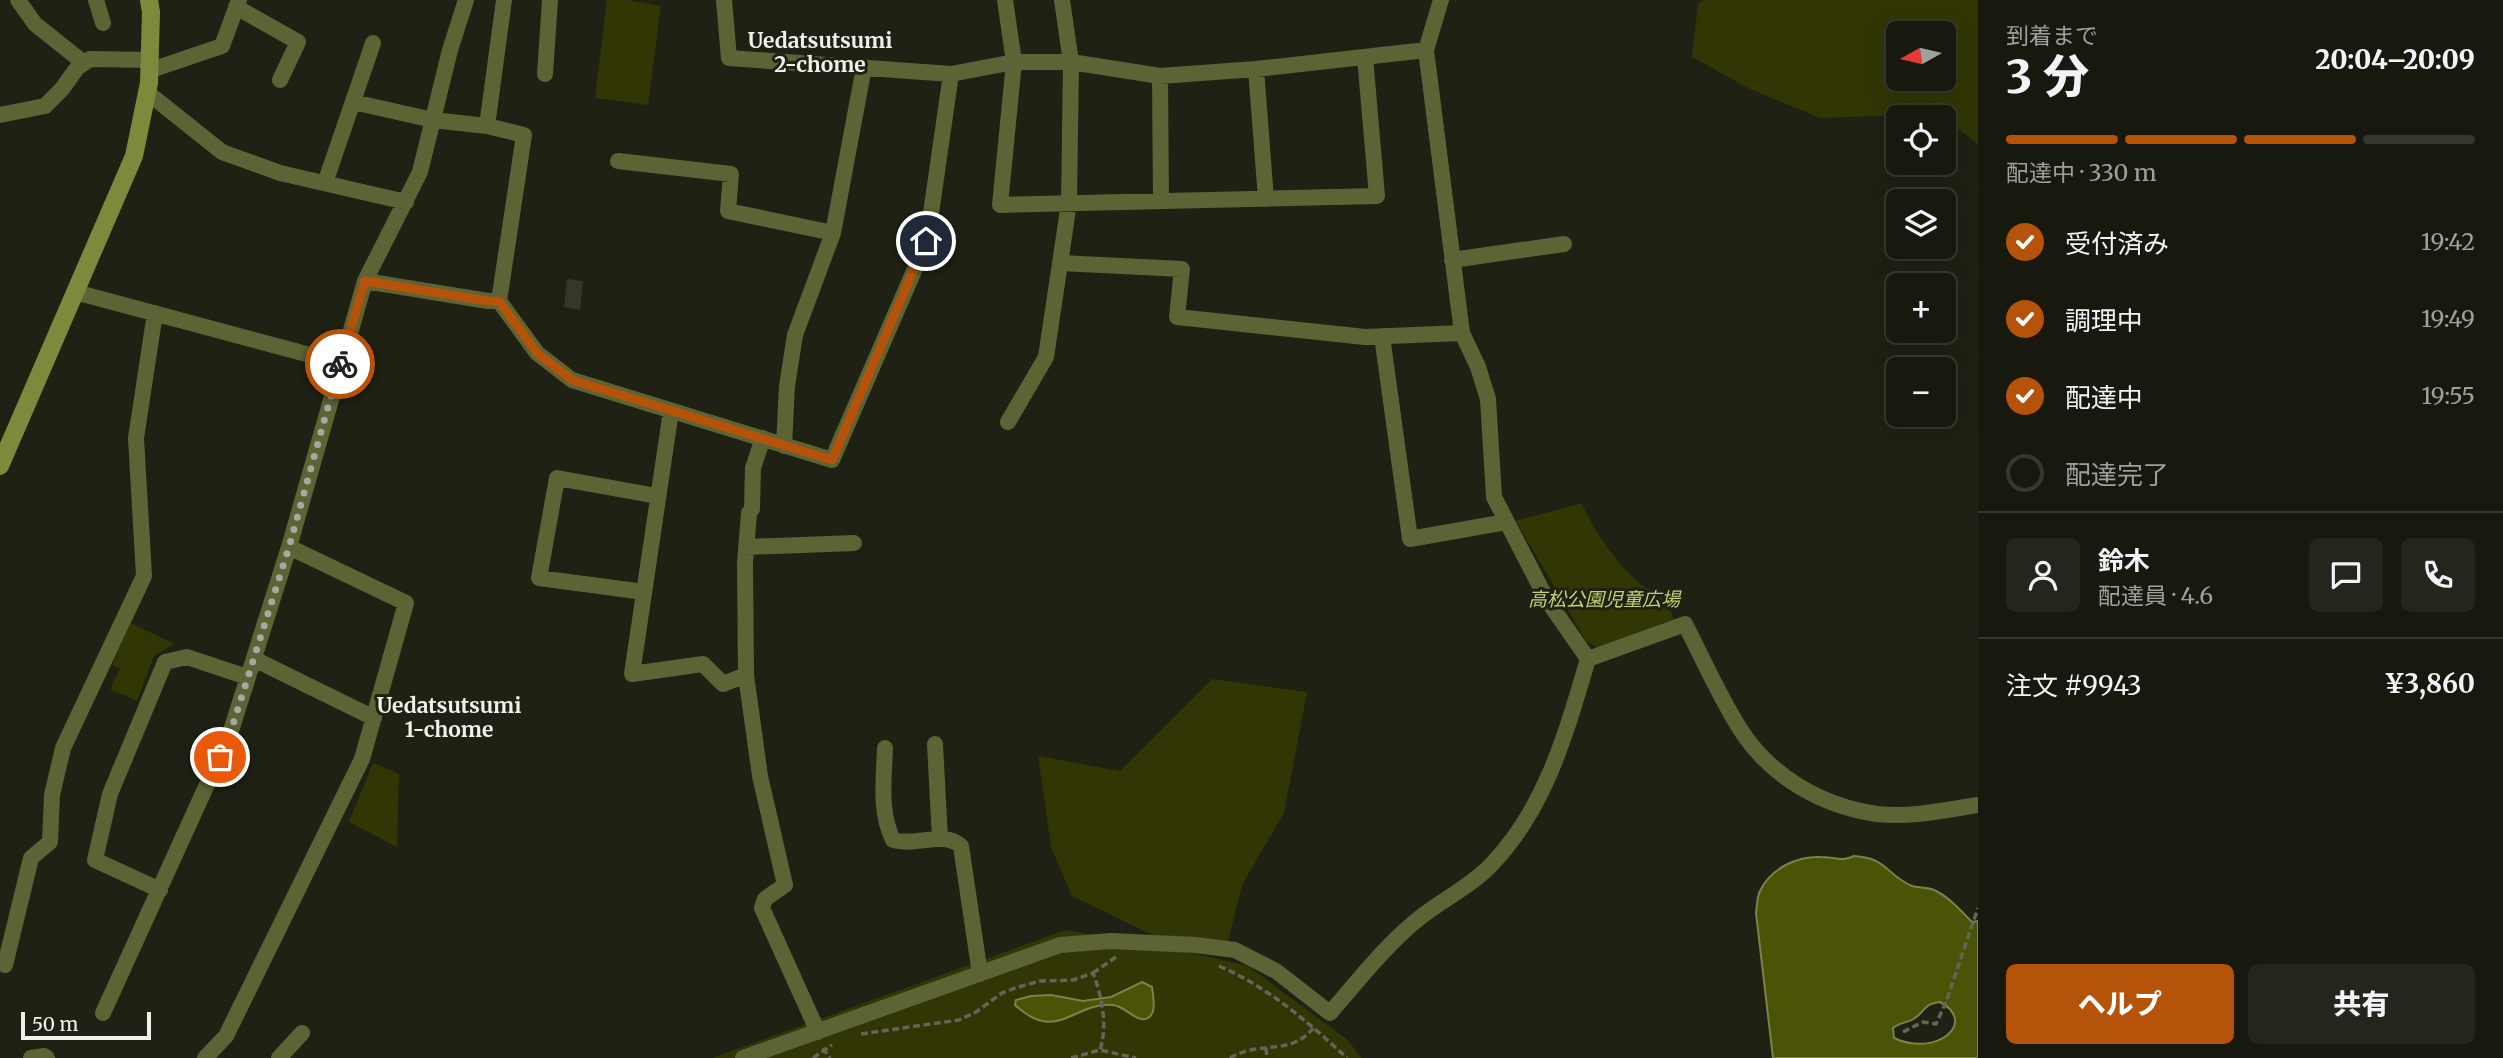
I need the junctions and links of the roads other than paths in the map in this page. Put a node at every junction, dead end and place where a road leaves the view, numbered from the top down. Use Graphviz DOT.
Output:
graph roads {
  1 [pos="18,0"];
  2 [pos="96,0"];
  3 [pos="149,0"];
  4 [pos="466,0"];
  5 [pos="504,0"];
  6 [pos="550,0"];
  7 [pos="724,0"];
  8 [pos="1004,0"];
  9 [pos="1062,0"];
  10 [pos="1441,0"];
  11 [pos="238,4"];
  12 [pos="103,23"];
  13 [pos="373,43"];
  14 [pos="1426,50"];
  15 [pos="1365,57"];
  16 [pos="1014,62"];
  17 [pos="1071,62"];
  18 [pos="84,63"];
  19 [pos="153,64"];
  20 [pos="864,67"];
  21 [pos="1256,69"];
  22 [pos="545,74"];
  23 [pos="951,74"];
  24 [pos="1160,76"];
  25 [pos="280,80"];
  26 [pos="148,93"];
  27 [pos="353,102"];
  28 [pos="0,116"];
  29 [pos="433,120"];
  30 [pos="487,126"];
  31 [pos="618,161"];
  32 [pos="325,183"];
  33 [pos="1266,199"];
  34 [pos="1161,201"];
  35 [pos="406,202"];
  36 [pos="1069,203"];
  37 [pos="833,233"];
  38 [pos="1564,244"];
  39 [pos="1452,260"];
  40 [pos="1060,263"];
  41 [pos="365,281"];
  42 [pos="75,292"];
  43 [pos="499,301"];
  44 [pos="155,313"];
  45 [pos="1462,332"];
  46 [pos="1381,337"];
  47 [pos="340,363"];
  48 [pos="671,411"];
  49 [pos="1008,422"];
  50 [pos="763,438"];
  51 [pos="784,446"];
  52 [pos="0,466"];
  53 [pos="657,496"];
  54 [pos="1506,522"];
  55 [pos="854,543"];
  56 [pos="289,547"];
  57 [pos="746,547"];
  58 [pos="644,592"];
  59 [pos="254,659"];
  60 [pos="1588,659"];
  61 [pos="746,675"];
  62 [pos="247,677"];
  63 [pos="374,718"];
  64 [pos="935,744"];
  65 [pos="886,748"];
  66 [pos="1978,805"];
  67 [pos="940,839"];
  68 [pos="160,890"];
  69 [pos="5,965"];
  70 [pos="980,974"];
  71 [pos="103,1013"];
  72 [pos="302,1033"];
  73 [pos="818,1036"];
  74 [pos="32,1058"];
  75 [pos="47,1058"];
  76 [pos="205,1058"];
  77 [pos="279,1058"];
  78 [pos="743,1058"];
  1 -- 18 [label="street"];
  2 -- 12 [label="street"];
  3 -- 19 [label="street"];
  4 -- 29 [label="street"];
  5 -- 30 [label="street"];
  6 -- 22 [label="street"];
  7 -- 20 [label="street"];
  8 -- 16 [label="street"];
  9 -- 17 [label="street"];
  10 -- 14 [label="street"];
  11 -- 19 [label="street"];
  11 -- 25 [label="street"];
  13 -- 27 [label="street"];
  14 -- 15 [label="street"];
  14 -- 39 [label="street"];
  15 -- 21 [label="street"];
  15 -- 33 [label="street"];
  16 -- 17 [label="street"];
  16 -- 23 [label="street"];
  16 -- 36 [label="street"];
  17 -- 24 [label="street"];
  17 -- 36 [label="street"];
  18 -- 19 [label="street"];
  18 -- 28 [label="street"];
  19 -- 26 [label="street"];
  20 -- 23 [label="street"];
  20 -- 37 [label="street"];
  21 -- 24 [label="street"];
  21 -- 33 [label="street"];
  23 -- 51 [label="street"];
  24 -- 34 [label="street"];
  26 -- 32 [label="street"];
  26 -- 42 [label="street"];
  27 -- 29 [label="street"];
  27 -- 32 [label="street"];
  29 -- 30 [label="street"];
  29 -- 35 [label="street"];
  30 -- 43 [label="street"];
  31 -- 37 [label="street"];
  32 -- 35 [label="street"];
  33 -- 34 [label="street"];
  34 -- 36 [label="street"];
  35 -- 41 [label="street"];
  36 -- 40 [label="street"];
  37 -- 51 [label="street"];
  38 -- 39 [label="street"];
  39 -- 45 [label="street"];
  40 -- 46 [label="street"];
  40 -- 49 [label="street"];
  41 -- 43 [label="street"];
  41 -- 47 [label="street"];
  42 -- 44 [label="street"];
  42 -- 52 [label="street"];
  43 -- 48 [label="street"];
  44 -- 47 [label="street"];
  44 -- 69 [label="street"];
  45 -- 46 [label="street"];
  45 -- 54 [label="street"];
  46 -- 54 [label="street"];
  47 -- 56 [label="street"];
  48 -- 50 [label="street"];
  48 -- 53 [label="street"];
  50 -- 51 [label="street"];
  50 -- 57 [label="street"];
  53 -- 58 [label="street"];
  53 -- 58 [label="street"];
  54 -- 60 [label="street"];
  55 -- 57 [label="street"];
  56 -- 59 [label="street"];
  56 -- 63 [label="street"];
  57 -- 61 [label="street"];
  58 -- 61 [label="street"];
  59 -- 62 [label="street"];
  59 -- 63 [label="street"];
  60 -- 66 [label="street"];
  60 -- 70 [label="street"];
  61 -- 73 [label="street"];
  62 -- 68 [label="street"];
  62 -- 68 [label="street"];
  63 -- 76 [label="street"];
  64 -- 67 [label="street"];
  65 -- 67 [label="street"];
  67 -- 70 [label="street"];
  68 -- 71 [label="street"];
  70 -- 73 [label="street"];
  72 -- 77 [label="street"];
  73 -- 78 [label="street"];
  74 -- 75 [label="street"];
}
